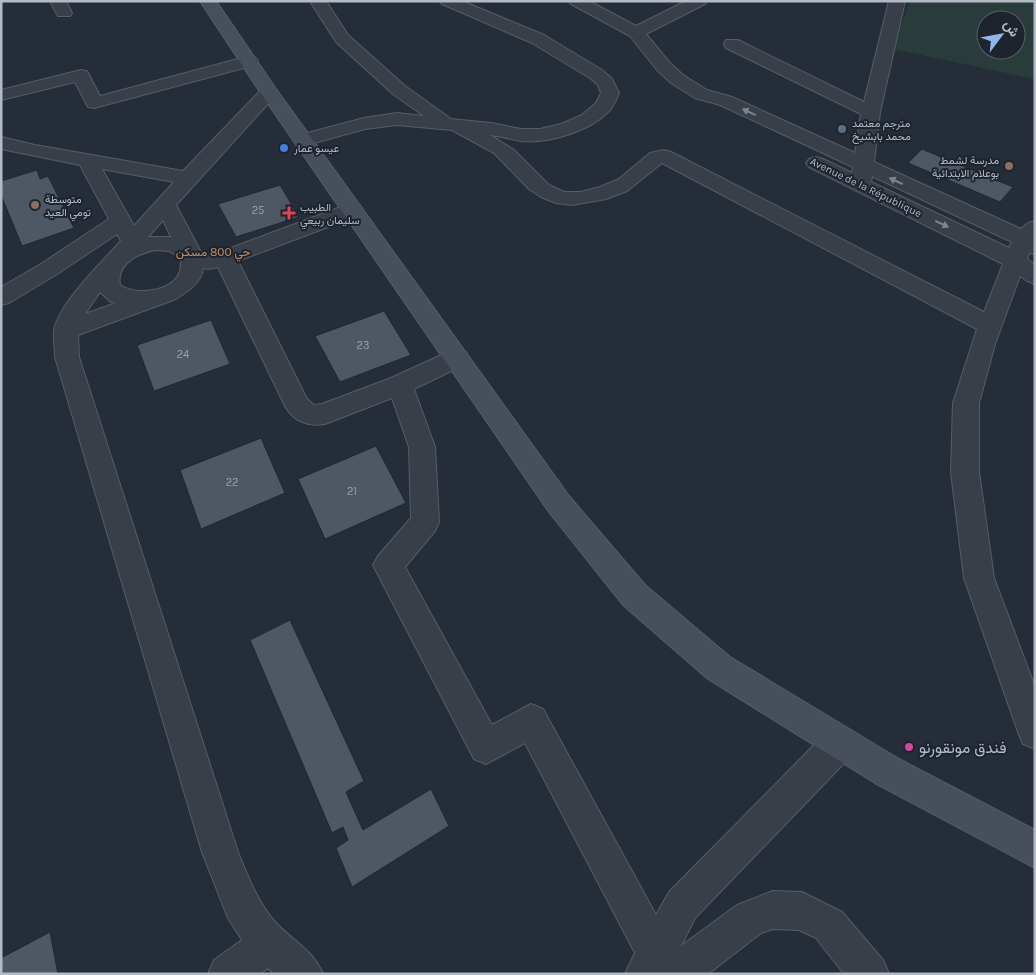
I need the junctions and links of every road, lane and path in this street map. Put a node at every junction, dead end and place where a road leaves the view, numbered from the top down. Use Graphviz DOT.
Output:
graph roads {
  1 [pos="208,1"];
  2 [pos="318,1"];
  3 [pos="448,1"];
  4 [pos="577,1"];
  5 [pos="699,1"];
  6 [pos="897,1"];
  7 [pos="636,33"];
  8 [pos="732,44"];
  9 [pos="249,61"];
  10 [pos="269,92"];
  11 [pos="700,94"];
  12 [pos="1,95"];
  13 [pos="871,112"];
  14 [pos="450,124"];
  15 [pos="540,135"];
  16 [pos="303,140"];
  17 [pos="1,143"];
  18 [pos="508,155"];
  19 [pos="87,160"];
  20 [pos="865,166"];
  21 [pos="188,178"];
  22 [pos="861,186"];
  23 [pos="165,204"];
  24 [pos="353,210"];
  25 [pos="120,222"];
  26 [pos="132,241"];
  27 [pos="1029,250"];
  28 [pos="225,258"];
  29 [pos="115,261"];
  30 [pos="193,261"];
  31 [pos="1,297"];
  32 [pos="155,298"];
  33 [pos="990,326"];
  34 [pos="66,330"];
  35 [pos="457,358"];
  36 [pos="400,385"];
  37 [pos="1035,732"];
  38 [pos="840,742"];
  39 [pos="1035,850"];
  40 [pos="269,943"];
  41 [pos="659,967"];
  42 [pos="228,974"];
  43 [pos="302,974"];
  44 [pos="869,974"];
  1 -- 9 [label="main road"];
  2 -- 14 [label="street"];
  3 -- 15 [label="street"];
  4 -- 7 [label="street, Avenue de la République"];
  5 -- 7 [label="street"];
  6 -- 13 [label="street"];
  7 -- 11 [label="street, Avenue de la République"];
  8 -- 13 [label="street"];
  9 -- 10 [label="main road"];
  9 -- 12 [label="street"];
  10 -- 16 [label="main road"];
  10 -- 21 [label="street"];
  20 -- 11 [label="street, Avenue de la République, one-way"];
  11 -- 22 [label="street, Avenue de la République"];
  13 -- 20 [label="street"];
  14 -- 15 [label="street"];
  14 -- 16 [label="street"];
  14 -- 18 [label="street"];
  15 -- 18 [label="street"];
  16 -- 24 [label="main road"];
  17 -- 19 [label="street"];
  18 -- 33 [label="street"];
  19 -- 21 [label="street"];
  19 -- 25 [label="street"];
  20 -- 22 [label="street"];
  27 -- 20 [label="street, Avenue de la République, one-way"];
  21 -- 23 [label="street"];
  22 -- 27 [label="street, Avenue de la République, one-way"];
  23 -- 26 [label="street"];
  23 -- 30 [label="street"];
  24 -- 28 [label="street"];
  24 -- 35 [label="main road"];
  25 -- 26 [label="street"];
  25 -- 31 [label="street"];
  26 -- 29 [label="street"];
  27 -- 33 [label="street"];
  28 -- 30 [label="street"];
  28 -- 36 [label="street"];
  29 -- 30 [label="street"];
  29 -- 32 [label="street"];
  29 -- 34 [label="street"];
  30 -- 32 [label="street"];
  32 -- 34 [label="street"];
  33 -- 37 [label="street"];
  34 -- 40 [label="street"];
  35 -- 36 [label="street"];
  35 -- 38 [label="main road"];
  36 -- 41 [label="street"];
  38 -- 39 [label="main road"];
  38 -- 41 [label="street"];
  40 -- 42 [label="street"];
  40 -- 43 [label="street"];
  41 -- 44 [label="street"];
}
